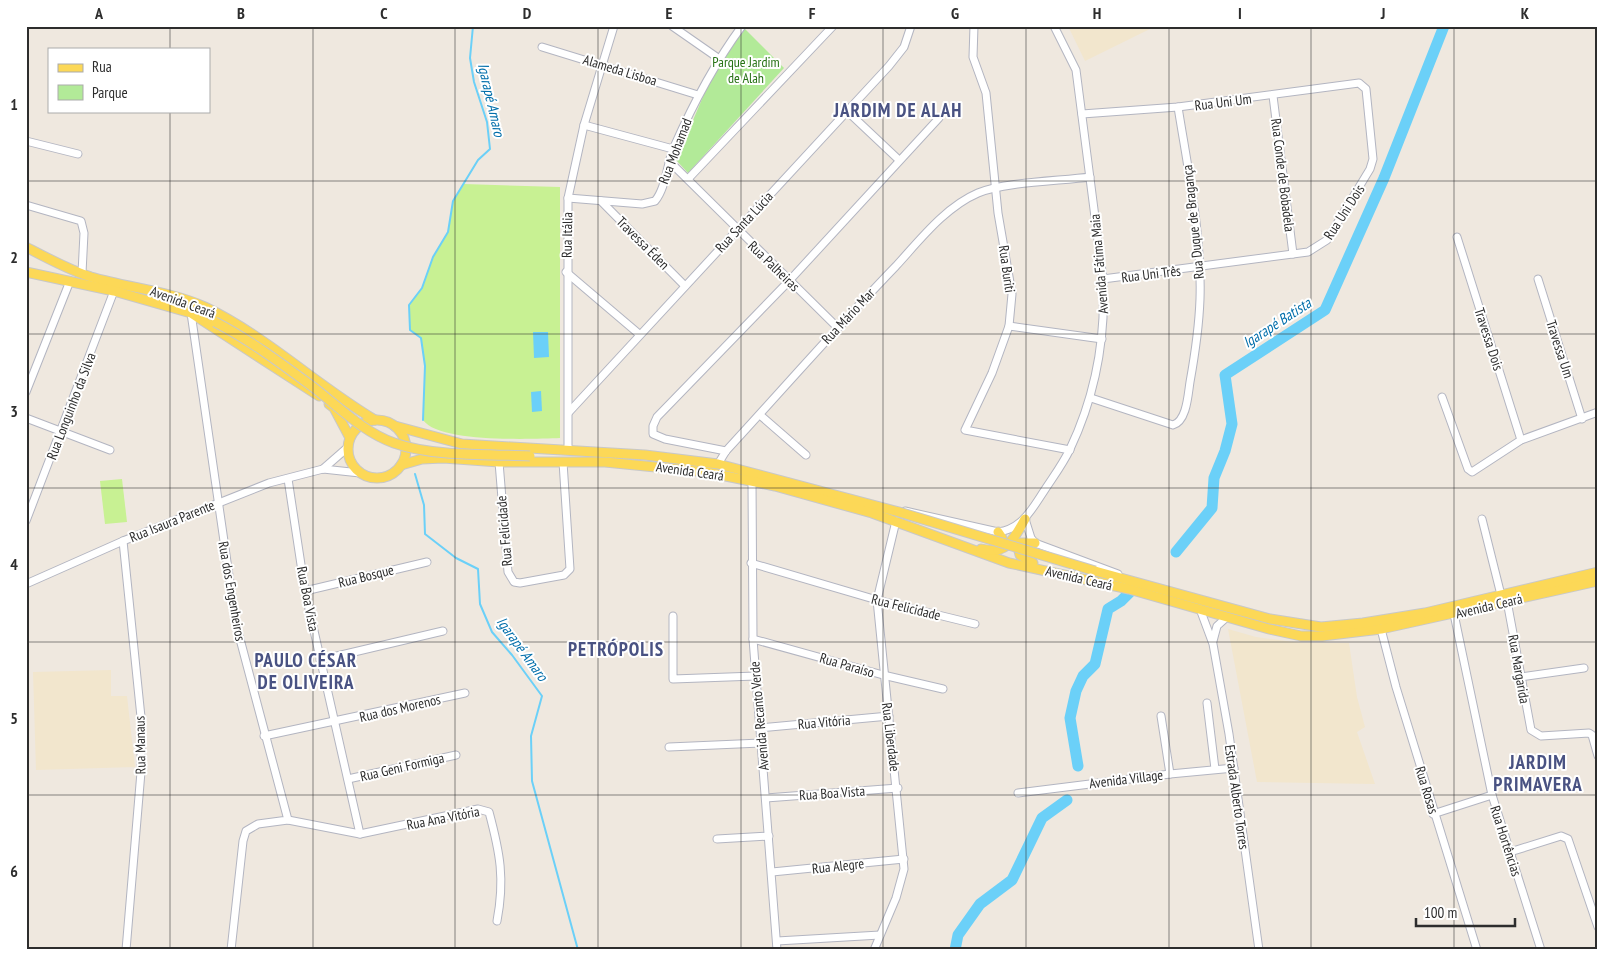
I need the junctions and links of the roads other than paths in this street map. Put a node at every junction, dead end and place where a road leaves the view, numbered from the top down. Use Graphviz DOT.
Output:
graph roads {
  1 [pos="614,26"];
  2 [pos="672,26"];
  3 [pos="742,26"];
  4 [pos="833,26"];
  5 [pos="911,26"];
  6 [pos="974,26"];
  7 [pos="1054,26"];
  8 [pos="542,47"];
  9 [pos="718,58"];
  10 [pos="602,64"];
  11 [pos="1363,85"];
  12 [pos="698,95"];
  13 [pos="1273,96"];
  14 [pos="1178,107"];
  15 [pos="847,111"];
  16 [pos="1082,114"];
  17 [pos="939,118"];
  18 [pos="584,125"];
  19 [pos="26,141"];
  20 [pos="673,149"];
  21 [pos="78,154"];
  22 [pos="899,160"];
  23 [pos="669,161"];
  24 [pos="1090,177"];
  25 [pos="688,179"];
  26 [pos="996,188"];
  27 [pos="568,198"];
  28 [pos="601,200"];
  29 [pos="26,205"];
  30 [pos="737,229"];
  31 [pos="1456,237"];
  32 [pos="26,246"];
  33 [pos="1293,254"];
  34 [pos="1200,268"];
  35 [pos="26,272"];
  36 [pos="566,272"];
  37 [pos="82,273"];
  38 [pos="1103,279"];
  39 [pos="1538,279"];
  40 [pos="70,280"];
  41 [pos="789,281"];
  42 [pos="685,286"];
  43 [pos="114,291"];
  44 [pos="193,315"];
  45 [pos="1009,326"];
  46 [pos="837,327"];
  47 [pos="639,334"];
  48 [pos="1102,338"];
  49 [pos="26,392"];
  50 [pos="1442,397"];
  51 [pos="1091,398"];
  52 [pos="568,412"];
  53 [pos="1598,412"];
  54 [pos="760,414"];
  55 [pos="26,418"];
  56 [pos="1582,419"];
  57 [pos="375,420"];
  58 [pos="395,426"];
  59 [pos="61,430"];
  60 [pos="350,438"];
  61 [pos="1521,440"];
  62 [pos="347,448"];
  63 [pos="110,450"];
  64 [pos="568,450"];
  65 [pos="1070,450"];
  66 [pos="726,451"];
  67 [pos="806,455"];
  68 [pos="499,462"];
  69 [pos="560,462"];
  70 [pos="718,464"];
  71 [pos="401,465"];
  72 [pos="322,469"];
  73 [pos="360,473"];
  74 [pos="288,479"];
  75 [pos="752,482"];
  76 [pos="218,502"];
  77 [pos="897,514"];
  78 [pos="1482,519"];
  79 [pos="1025,520"];
  80 [pos="26,521"];
  81 [pos="998,532"];
  82 [pos="123,541"];
  83 [pos="1035,543"];
  84 [pos="958,544"];
  85 [pos="998,550"];
  86 [pos="427,562"];
  87 [pos="751,563"];
  88 [pos="1598,572"];
  89 [pos="1067,575"];
  90 [pos="1126,580"];
  91 [pos="1598,581"];
  92 [pos="26,584"];
  93 [pos="305,591"];
  94 [pos="1504,598"];
  95 [pos="877,600"];
  96 [pos="1200,609"];
  97 [pos="1454,614"];
  98 [pos="673,616"];
  99 [pos="1226,617"];
  100 [pos="975,624"];
  101 [pos="1382,629"];
  102 [pos="443,631"];
  103 [pos="753,638"];
  104 [pos="1213,644"];
  105 [pos="320,660"];
  106 [pos="1584,668"];
  107 [pos="883,675"];
  108 [pos="756,676"];
  109 [pos="1521,676"];
  110 [pos="942,688"];
  111 [pos="466,693"];
  112 [pos="1207,703"];
  113 [pos="889,716"];
  114 [pos="1161,716"];
  115 [pos="335,722"];
  116 [pos="759,728"];
  117 [pos="264,736"];
  118 [pos="761,743"];
  119 [pos="669,747"];
  120 [pos="456,755"];
  121 [pos="1598,756"];
  122 [pos="1234,768"];
  123 [pos="1215,770"];
  124 [pos="1170,774"];
  125 [pos="348,779"];
  126 [pos="898,788"];
  127 [pos="1018,793"];
  128 [pos="1492,795"];
  129 [pos="766,798"];
  130 [pos="1434,814"];
  131 [pos="288,820"];
  132 [pos="360,834"];
  133 [pos="769,836"];
  134 [pos="717,838"];
  135 [pos="1510,852"];
  136 [pos="904,859"];
  137 [pos="772,872"];
  138 [pos="497,920"];
  139 [pos="1598,927"];
  140 [pos="880,935"];
  141 [pos="777,941"];
  142 [pos="126,950"];
  143 [pos="231,950"];
  144 [pos="777,950"];
  145 [pos="874,950"];
  146 [pos="1259,950"];
  147 [pos="1477,950"];
  148 [pos="1540,950"];
  1 -- 10 [label="street, Rua Itália"];
  2 -- 9 [label="street"];
  3 -- 9 [label="street, Rua Mohamad"];
  4 -- 25 [label="street"];
  5 -- 15 [label="street, Rua Santa Lúcia"];
  6 -- 26 [label="street, Rua Buriti"];
  7 -- 16 [label="street, Avenida Fátima Maia"];
  8 -- 10 [label="street, Alameda Lisboa"];
  9 -- 12 [label="street, Rua Mohamad"];
  10 -- 12 [label="street, Alameda Lisboa"];
  10 -- 18 [label="street, Rua Itália"];
  11 -- 13 [label="street, Rua Uni Um"];
  11 -- 33 [label="street, Rua Uni Dois"];
  12 -- 20 [label="street, Rua Mohamad"];
  13 -- 14 [label="street, Rua Uni Um"];
  13 -- 33 [label="street, Rua Conde de Bobadela"];
  14 -- 16 [label="street, Rua Uni Um"];
  14 -- 34 [label="street, Rua Duque de Bragança"];
  15 -- 22 [label="street"];
  15 -- 30 [label="street, Rua Santa Lúcia"];
  16 -- 24 [label="street, Avenida Fátima Maia"];
  17 -- 22 [label="street"];
  18 -- 20 [label="street"];
  18 -- 27 [label="street, Rua Itália"];
  19 -- 21 [label="street"];
  20 -- 23 [label="street, Rua Mohamad"];
  22 -- 41 [label="street"];
  23 -- 25 [label="street, Rua Palheiras"];
  23 -- 28 [label="street, Rua Mohamad"];
  24 -- 26 [label="street"];
  24 -- 38 [label="street, Avenida Fátima Maia"];
  25 -- 30 [label="street, Rua Palheiras"];
  26 -- 45 [label="street, Rua Buriti"];
  26 -- 46 [label="street, Rua Mário Mar"];
  27 -- 28 [label="street, Rua Mohamad"];
  27 -- 36 [label="street, Rua Itália"];
  28 -- 42 [label="street, Travessa Éden"];
  29 -- 37 [label="street"];
  30 -- 41 [label="street, Rua Palheiras"];
  30 -- 42 [label="street, Rua Santa Lúcia"];
  31 -- 61 [label="street, Travessa Dois"];
  32 -- 37 [label="main road, Avenida Ceará"];
  33 -- 34 [label="street, Rua Uni Dois"];
  34 -- 38 [label="street, Rua Uni Três"];
  34 -- 51 [label="street, Rua Duque de Bragança"];
  35 -- 40 [label="main road, Avenida Ceará"];
  36 -- 47 [label="street"];
  36 -- 52 [label="street, Rua Itália"];
  37 -- 57 [label="main road, Avenida Ceará"];
  38 -- 48 [label="street, Avenida Fátima Maia"];
  39 -- 56 [label="street, Travessa Um"];
  40 -- 43 [label="main road, Avenida Ceará"];
  40 -- 49 [label="street"];
  41 -- 46 [label="street, Rua Palheiras"];
  41 -- 66 [label="street"];
  42 -- 47 [label="street, Rua Santa Lúcia"];
  43 -- 44 [label="main road, Avenida Ceará"];
  43 -- 59 [label="street, Rua Longuinho da Silva"];
  44 -- 60 [label="main road, Avenida Ceará"];
  44 -- 69 [label="main road, bridge"];
  44 -- 76 [label="street, Rua dos Engenheiros"];
  45 -- 48 [label="street"];
  45 -- 65 [label="street, Rua Buriti"];
  46 -- 54 [label="street, Rua Mário Mar"];
  47 -- 52 [label="street, Rua Santa Lúcia"];
  48 -- 51 [label="street, Avenida Fátima Maia"];
  50 -- 61 [label="street"];
  51 -- 65 [label="street, Avenida Fátima Maia"];
  52 -- 64 [label="street, Rua Itália"];
  53 -- 56 [label="street"];
  54 -- 66 [label="street, Rua Mário Mar"];
  54 -- 67 [label="street"];
  55 -- 59 [label="street"];
  56 -- 61 [label="street"];
  57 -- 58 [label="main road"];
  57 -- 60 [label="main road"];
  58 -- 64 [label="main road, Avenida Ceará"];
  58 -- 71 [label="main road"];
  59 -- 63 [label="street"];
  59 -- 80 [label="street, Rua Longuinho da Silva"];
  60 -- 62 [label="main road"];
  62 -- 72 [label="street, Rua Isaura Parente"];
  62 -- 73 [label="main road"];
  64 -- 70 [label="main road, Avenida Ceará"];
  65 -- 79 [label="street, Avenida Fátima Maia"];
  66 -- 70 [label="street, Rua Mário Mar"];
  68 -- 69 [label="main road"];
  68 -- 69 [label="street, Rua Felicidade"];
  68 -- 71 [label="main road"];
  69 -- 75 [label="main road, Avenida Ceará"];
  70 -- 77 [label="main road, Avenida Ceará"];
  71 -- 73 [label="main road"];
  72 -- 73 [label="street, Rua Isaura Parente"];
  72 -- 74 [label="street, Rua Isaura Parente"];
  74 -- 76 [label="street, Rua Isaura Parente"];
  74 -- 93 [label="street, Rua Boa Vista"];
  75 -- 77 [label="main road, Avenida Ceará"];
  75 -- 87 [label="street, Avenida Recanto Verde"];
  76 -- 82 [label="street, Rua Isaura Parente"];
  76 -- 117 [label="street, Rua dos Engenheiros"];
  77 -- 81 [label="street, Avenida Ceará"];
  77 -- 84 [label="main road, Avenida Ceará"];
  77 -- 90 [label="main road, Avenida Ceará, bridge"];
  77 -- 95 [label="street, Rua Liberdade"];
  78 -- 94 [label="street, Rua Margarida"];
  79 -- 81 [label="street"];
  79 -- 83 [label="street"];
  79 -- 85 [label="main road"];
  81 -- 85 [label="main road"];
  82 -- 92 [label="street, Rua Isaura Parente"];
  82 -- 142 [label="street, Rua Manaus"];
  83 -- 89 [label="main road"];
  83 -- 90 [label="street, Avenida Ceará"];
  84 -- 85 [label="main road"];
  84 -- 89 [label="main road, Avenida Ceará"];
  86 -- 93 [label="street, Rua Bosque"];
  87 -- 95 [label="street, Rua Felicidade"];
  87 -- 103 [label="street, Avenida Recanto Verde"];
  88 -- 94 [label="main road, Avenida Ceará"];
  89 -- 96 [label="main road, Avenida Ceará"];
  90 -- 94 [label="main road, Avenida Ceará"];
  91 -- 94 [label="main road, Avenida Ceará"];
  93 -- 105 [label="street, Rua Boa Vista"];
  94 -- 97 [label="main road, Avenida Ceará"];
  94 -- 109 [label="street, Rua Margarida"];
  95 -- 100 [label="street, Rua Felicidade"];
  95 -- 107 [label="street, Rua Liberdade"];
  96 -- 99 [label="main road, Avenida Ceará"];
  96 -- 104 [label="street, Estrada Alberto Torres"];
  97 -- 101 [label="main road, Avenida Ceará"];
  97 -- 128 [label="street, Rua Hortências"];
  98 -- 108 [label="street"];
  99 -- 101 [label="main road, Avenida Ceará"];
  99 -- 104 [label="street, Estrada Alberto Torres"];
  101 -- 130 [label="street, Rua Rosas"];
  102 -- 105 [label="street"];
  103 -- 107 [label="street, Rua Paraíso"];
  103 -- 108 [label="street, Avenida Recanto Verde"];
  104 -- 122 [label="street, Estrada Alberto Torres"];
  105 -- 115 [label="street, Rua Boa Vista"];
  106 -- 109 [label="street"];
  107 -- 110 [label="street, Rua Paraíso"];
  107 -- 113 [label="street, Rua Liberdade"];
  108 -- 116 [label="street, Avenida Recanto Verde"];
  109 -- 121 [label="street, Rua Margarida"];
  111 -- 115 [label="street, Rua dos Morenos"];
  112 -- 123 [label="street"];
  113 -- 116 [label="street, Rua Vitória"];
  113 -- 126 [label="street, Rua Liberdade"];
  114 -- 124 [label="street"];
  115 -- 117 [label="street, Rua dos Morenos"];
  115 -- 125 [label="street, Rua Boa Vista"];
  116 -- 118 [label="street, Avenida Recanto Verde"];
  117 -- 131 [label="street, Rua dos Engenheiros"];
  118 -- 119 [label="street"];
  118 -- 129 [label="street, Avenida Recanto Verde"];
  120 -- 125 [label="street, Rua Geni Formiga"];
  122 -- 123 [label="street, Avenida Village"];
  122 -- 146 [label="street, Estrada Alberto Torres"];
  123 -- 124 [label="street, Avenida Village"];
  124 -- 127 [label="street, Avenida Village"];
  125 -- 132 [label="street, Rua Boa Vista"];
  126 -- 129 [label="street, Rua Boa Vista"];
  126 -- 136 [label="street, Rua Liberdade"];
  128 -- 130 [label="street"];
  128 -- 135 [label="street, Rua Hortências"];
  129 -- 133 [label="street, Avenida Recanto Verde"];
  130 -- 147 [label="street, Rua Rosas"];
  131 -- 132 [label="street, Rua Ana Vitória"];
  131 -- 143 [label="street"];
  132 -- 138 [label="street, Rua Ana Vitória"];
  133 -- 134 [label="street"];
  133 -- 137 [label="street, Avenida Recanto Verde"];
  135 -- 139 [label="street"];
  135 -- 148 [label="street, Rua Hortências"];
  136 -- 137 [label="street, Rua Alegre"];
  136 -- 140 [label="street, Rua Liberdade"];
  137 -- 141 [label="street, Avenida Recanto Verde"];
  140 -- 141 [label="street"];
  140 -- 145 [label="street, Rua Liberdade"];
  141 -- 144 [label="street, Avenida Recanto Verde"];
}
